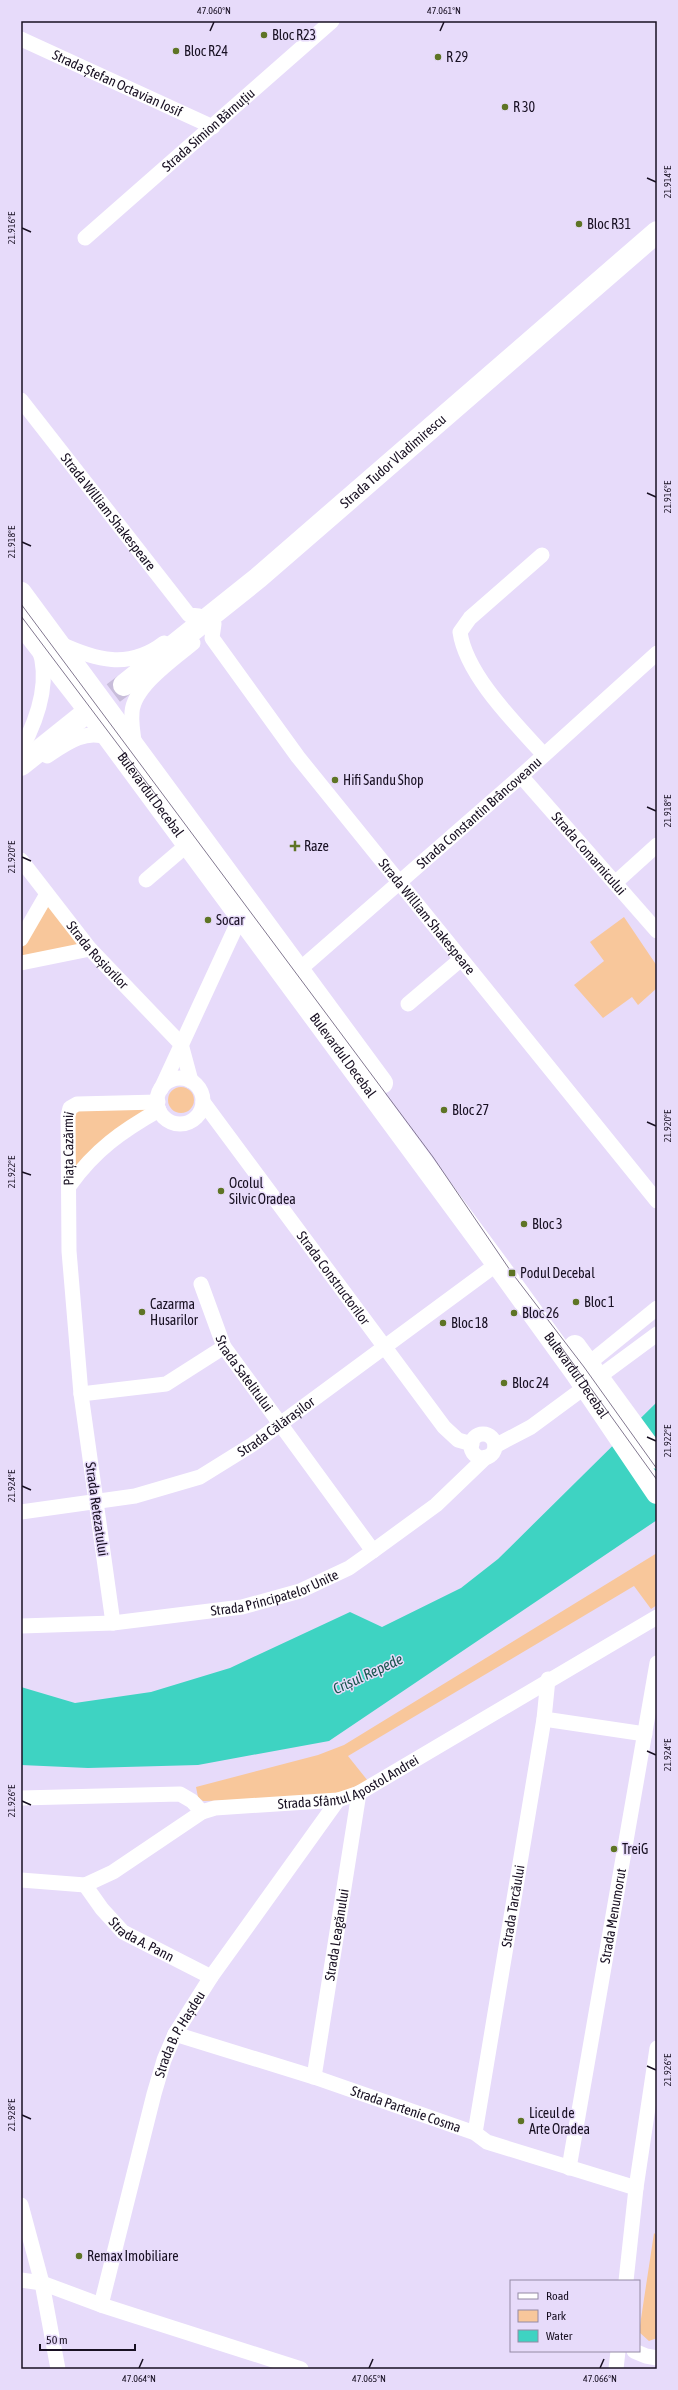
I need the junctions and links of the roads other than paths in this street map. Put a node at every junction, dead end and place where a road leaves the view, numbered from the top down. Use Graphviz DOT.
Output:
graph roads {
  1 [pos="332,21"];
  2 [pos="21,39"];
  3 [pos="213,127"];
  4 [pos="657,232"];
  5 [pos="85,238"];
  6 [pos="21,400"];
  7 [pos="542,555"];
  8 [pos="21,593"];
  9 [pos="219,615"];
  10 [pos="199,616"];
  11 [pos="21,623"];
  12 [pos="207,638"];
  13 [pos="46,643"];
  14 [pos="657,653"];
  15 [pos="124,685"];
  16 [pos="81,717"];
  17 [pos="108,738"];
  18 [pos="135,749"];
  19 [pos="21,750"];
  20 [pos="544,755"];
  21 [pos="21,765"];
  22 [pos="21,773"];
  23 [pos="521,776"];
  24 [pos="186,845"];
  25 [pos="657,845"];
  26 [pos="21,860"];
  27 [pos="146,880"];
  28 [pos="398,883"];
  29 [pos="615,883"];
  30 [pos="47,894"];
  31 [pos="240,918"];
  32 [pos="657,930"];
  33 [pos="21,939"];
  34 [pos="90,949"];
  35 [pos="460,960"];
  36 [pos="21,963"];
  37 [pos="299,970"];
  38 [pos="408,1004"];
  39 [pos="181,1044"];
  40 [pos="191,1081"];
  41 [pos="159,1100"];
  42 [pos="203,1102"];
  43 [pos="70,1185"];
  44 [pos="657,1202"];
  45 [pos="497,1264"];
  46 [pos="201,1284"];
  47 [pos="657,1308"];
  48 [pos="657,1334"];
  49 [pos="383,1346"];
  50 [pos="224,1347"];
  51 [pos="582,1369"];
  52 [pos="81,1394"];
  53 [pos="279,1424"];
  54 [pos="490,1451"];
  55 [pos="657,1458"];
  56 [pos="657,1492"];
  57 [pos="96,1502"];
  58 [pos="21,1512"];
  59 [pos="373,1551"];
  60 [pos="657,1617"];
  61 [pos="113,1623"];
  62 [pos="21,1626"];
  63 [pos="657,1663"];
  64 [pos="548,1679"];
  65 [pos="544,1719"];
  66 [pos="645,1734"];
  67 [pos="359,1793"];
  68 [pos="21,1798"];
  69 [pos="338,1800"];
  70 [pos="202,1812"];
  71 [pos="21,1880"];
  72 [pos="85,1885"];
  73 [pos="211,1977"];
  74 [pos="175,2034"];
  75 [pos="657,2048"];
  76 [pos="314,2077"];
  77 [pos="475,2133"];
  78 [pos="570,2168"];
  79 [pos="636,2188"];
  80 [pos="21,2205"];
  81 [pos="21,2280"];
  82 [pos="626,2280"];
  83 [pos="42,2283"];
  84 [pos="101,2304"];
  85 [pos="618,2352"];
  86 [pos="636,2352"];
  87 [pos="657,2359"];
  88 [pos="58,2369"];
  89 [pos="301,2369"];
  90 [pos="616,2369"];
  91 [pos="646,2369"];
  1 -- 3 [label="street, Strada Simion Bărnuțiu"];
  2 -- 3 [label="street, Strada Ștefan Octavian Iosif"];
  3 -- 5 [label="street, Strada Simion Bărnuțiu"];
  4 -- 9 [label="main road, Strada Tudor Vladimirescu"];
  6 -- 10 [label="street, Strada William Shakespeare"];
  7 -- 20 [label="street"];
  8 -- 13 [label="main road, Bulevardul Decebal"];
  9 -- 10 [label="street"];
  9 -- 12 [label="street"];
  9 -- 15 [label="main road, Strada Tudor Vladimirescu"];
  10 -- 13 [label="street"];
  11 -- 13 [label="main road, Bulevardul Decebal"];
  12 -- 18 [label="street"];
  12 -- 28 [label="street, Strada William Shakespeare"];
  13 -- 17 [label="main road, Bulevardul Decebal"];
  13 -- 18 [label="main road, Bulevardul Decebal"];
  13 -- 19 [label="street"];
  14 -- 20 [label="street, Strada Constantin Brâncoveanu"];
  16 -- 21 [label="main road"];
  17 -- 22 [label="street"];
  17 -- 24 [label="main road, Bulevardul Decebal"];
  18 -- 37 [label="main road, Bulevardul Decebal"];
  20 -- 23 [label="street, Strada Constantin Brâncoveanu"];
  23 -- 28 [label="street, Strada Constantin Brâncoveanu"];
  23 -- 29 [label="street, Strada Comarnicului"];
  24 -- 27 [label="street"];
  24 -- 31 [label="main road, Bulevardul Decebal"];
  25 -- 29 [label="street"];
  26 -- 30 [label="street, Strada Roșiorilor"];
  28 -- 35 [label="street, Strada William Shakespeare"];
  28 -- 37 [label="street, Strada Constantin Brâncoveanu"];
  29 -- 32 [label="street, Strada Comarnicului"];
  30 -- 33 [label="street"];
  30 -- 34 [label="street, Strada Roșiorilor"];
  31 -- 39 [label="street"];
  31 -- 45 [label="main road, Bulevardul Decebal"];
  34 -- 36 [label="street"];
  34 -- 39 [label="street, Strada Roșiorilor"];
  35 -- 38 [label="street"];
  35 -- 44 [label="street, Strada William Shakespeare"];
  37 -- 51 [label="main road, Bulevardul Decebal"];
  39 -- 40 [label="street"];
  39 -- 41 [label="street"];
  40 -- 41 [label="street, Piața Cazărmii"];
  40 -- 42 [label="street"];
  41 -- 42 [label="street"];
  41 -- 43 [label="street, Piața Cazărmii"];
  41 -- 43 [label="street, Piața Cazărmii"];
  42 -- 49 [label="street, Strada Constructorilor"];
  43 -- 52 [label="street, Strada Retezatului"];
  45 -- 49 [label="street, Strada Călărașilor"];
  45 -- 51 [label="main road, Bulevardul Decebal"];
  46 -- 50 [label="street, Strada Satelitului"];
  47 -- 51 [label="street"];
  48 -- 54 [label="street, Strada Principatelor Unite"];
  49 -- 53 [label="street, Strada Călărașilor"];
  49 -- 54 [label="street, Strada Constructorilor"];
  50 -- 52 [label="street"];
  50 -- 53 [label="street, Strada Satelitului"];
  51 -- 55 [label="main road, Bulevardul Decebal"];
  51 -- 56 [label="main road, Bulevardul Decebal"];
  52 -- 57 [label="street, Strada Retezatului"];
  53 -- 57 [label="street, Strada Călărașilor"];
  53 -- 59 [label="street, Strada Satelitului"];
  54 -- 59 [label="street, Strada Principatelor Unite"];
  57 -- 58 [label="street, Strada Călărașilor"];
  57 -- 61 [label="street, Strada Retezatului"];
  59 -- 61 [label="street, Strada Principatelor Unite"];
  60 -- 64 [label="street, Strada Sfântul Apostol Andrei"];
  61 -- 62 [label="street, Strada Principatelor Unite"];
  63 -- 66 [label="street, Strada Menumorut"];
  64 -- 65 [label="street, Strada Tarcăului"];
  64 -- 67 [label="street, Strada Sfântul Apostol Andrei"];
  65 -- 66 [label="street"];
  65 -- 77 [label="street, Strada Tarcăului"];
  66 -- 78 [label="street, Strada Menumorut"];
  67 -- 69 [label="street, Strada Sfântul Apostol Andrei"];
  67 -- 76 [label="street, Strada Leagănului"];
  68 -- 70 [label="street"];
  69 -- 70 [label="street, Strada Sfântul Apostol Andrei"];
  69 -- 73 [label="street, Strada B. P. Hașdeu"];
  70 -- 72 [label="street, Strada Sfântul Apostol Andrei"];
  71 -- 72 [label="street, Strada Sfântul Apostol Andrei"];
  72 -- 73 [label="street, Strada A. Pann"];
  73 -- 74 [label="street, Strada B. P. Hașdeu"];
  74 -- 76 [label="street, Strada Partenie Cosma"];
  74 -- 84 [label="street, Strada B. P. Hașdeu"];
  75 -- 79 [label="street"];
  76 -- 77 [label="street, Strada Partenie Cosma"];
  77 -- 78 [label="street, Strada Partenie Cosma"];
  78 -- 79 [label="street, Strada Partenie Cosma"];
  79 -- 82 [label="street"];
  80 -- 83 [label="street"];
  81 -- 83 [label="street"];
  83 -- 84 [label="street"];
  83 -- 88 [label="street"];
  84 -- 89 [label="street"];
  85 -- 90 [label="street"];
  86 -- 87 [label="street"];
  87 -- 91 [label="street"];
}
